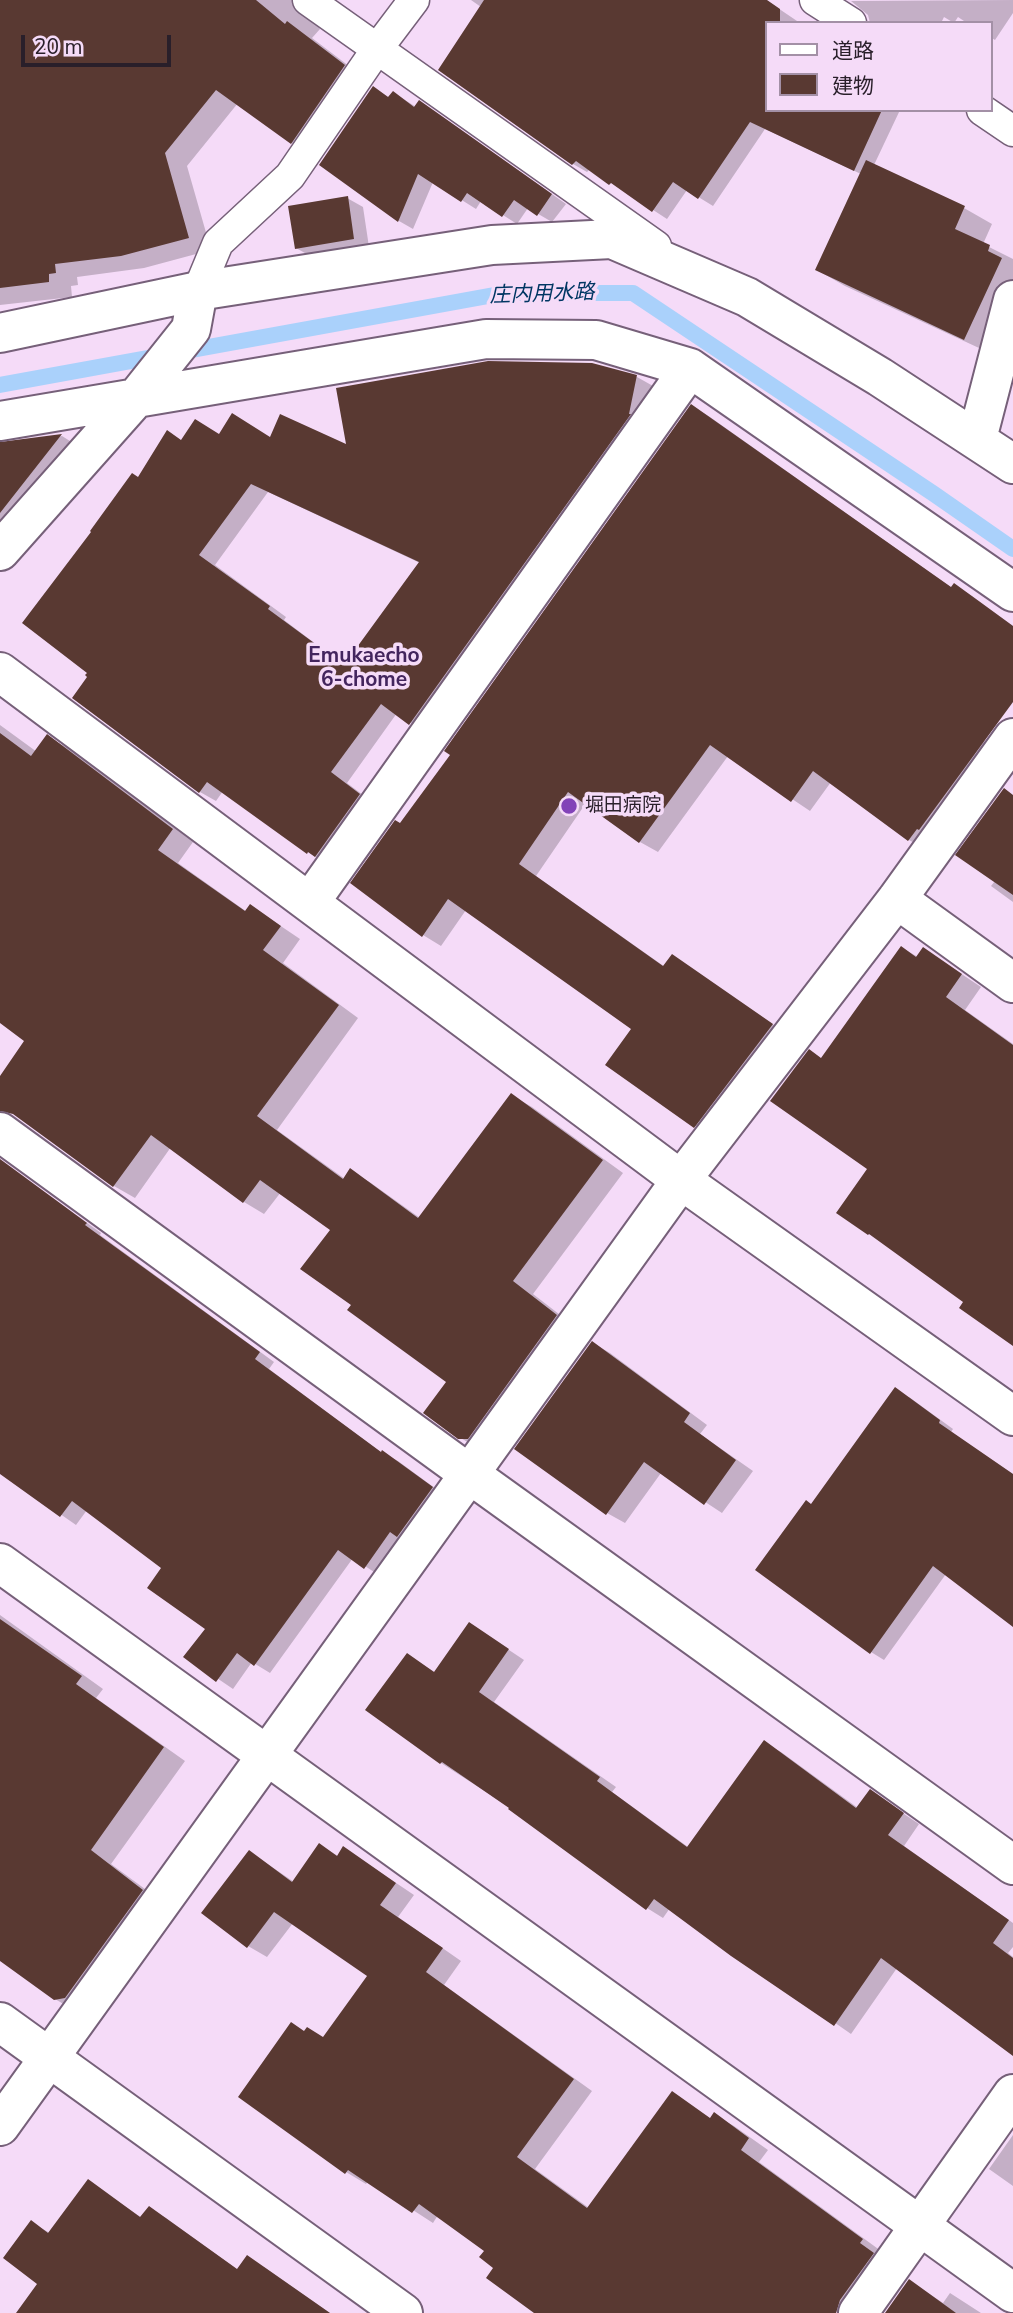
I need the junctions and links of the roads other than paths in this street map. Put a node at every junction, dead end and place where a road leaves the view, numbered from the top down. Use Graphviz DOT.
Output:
graph roads {
  1 [pos="308,0"];
  2 [pos="414,0"];
  3 [pos="815,0"];
  4 [pos="848,21"];
  5 [pos="377,49"];
  6 [pos="985,112"];
  7 [pos="1013,131"];
  8 [pos="699,276"];
  9 [pos="198,290"];
  10 [pos="1013,300"];
  11 [pos="0,333"];
  12 [pos="690,368"];
  13 [pos="143,389"];
  14 [pos="0,421"];
  15 [pos="977,439"];
  16 [pos="1013,464"];
  17 [pos="0,551"];
  18 [pos="1013,593"];
  19 [pos="0,672"];
  20 [pos="1013,738"];
  21 [pos="897,899"];
  22 [pos="310,902"];
  23 [pos="1013,983"];
  24 [pos="0,1132"];
  25 [pos="681,1180"];
  26 [pos="1013,1416"];
  27 [pos="468,1473"];
  28 [pos="0,1563"];
  29 [pos="268,1755"];
  30 [pos="1013,1866"];
  31 [pos="0,2022"];
  32 [pos="49,2058"];
  33 [pos="1013,2094"];
  34 [pos="0,2126"];
  35 [pos="919,2226"];
  36 [pos="1013,2293"];
  37 [pos="403,2313"];
  38 [pos="858,2313"];
  1 -- 5 [label="lane"];
  2 -- 5 [label="lane"];
  3 -- 4 [label="lane"];
  5 -- 8 [label="lane"];
  5 -- 9 [label="lane"];
  6 -- 7 [label="lane"];
  8 -- 9 [label="street"];
  8 -- 15 [label="street"];
  9 -- 11 [label="street"];
  9 -- 13 [label="street"];
  10 -- 15 [label="street"];
  12 -- 13 [label="street"];
  12 -- 18 [label="street"];
  12 -- 22 [label="street"];
  13 -- 14 [label="street"];
  13 -- 17 [label="street"];
  15 -- 16 [label="street"];
  19 -- 22 [label="street"];
  20 -- 21 [label="street"];
  21 -- 23 [label="street"];
  21 -- 25 [label="street"];
  22 -- 25 [label="street"];
  24 -- 27 [label="street"];
  25 -- 26 [label="street"];
  25 -- 27 [label="street"];
  27 -- 29 [label="street"];
  27 -- 30 [label="street"];
  28 -- 29 [label="street"];
  29 -- 32 [label="street"];
  29 -- 35 [label="street"];
  31 -- 32 [label="street"];
  32 -- 34 [label="street"];
  32 -- 37 [label="street"];
  33 -- 35 [label="street"];
  35 -- 36 [label="street"];
  35 -- 38 [label="street"];
}
